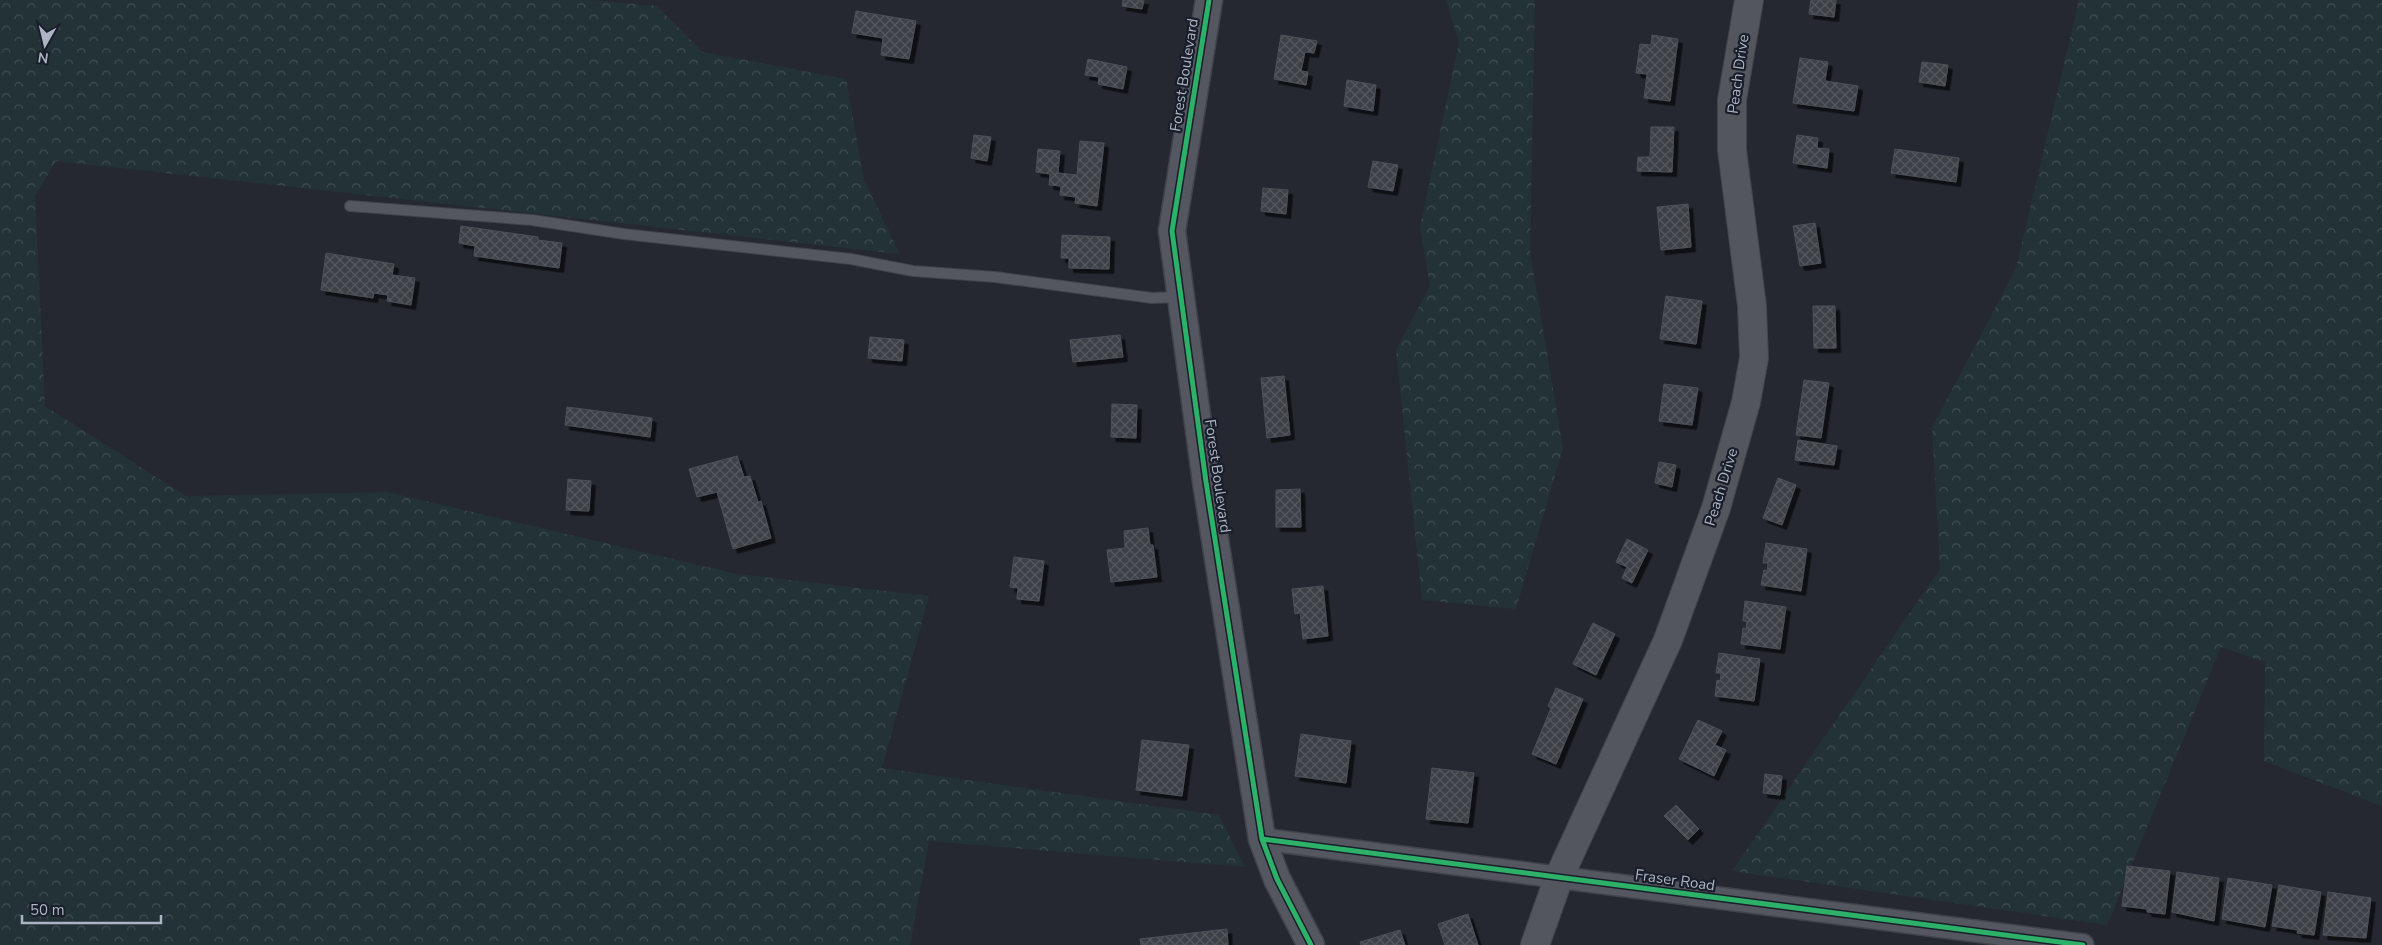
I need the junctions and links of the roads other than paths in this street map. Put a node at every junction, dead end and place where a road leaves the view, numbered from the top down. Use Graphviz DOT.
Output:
graph roads {
  1 [pos="1209,0"];
  2 [pos="1749,0"];
  3 [pos="350,206"];
  4 [pos="1181,297"];
  5 [pos="1262,839"];
  6 [pos="1559,877"];
  7 [pos="1311,945"];
  8 [pos="1535,945"];
  9 [pos="2084,945"];
  1 -- 4 [label="street, Forest Boulevard"];
  2 -- 6 [label="main road, Peach Drive"];
  3 -- 4 [label="lane"];
  4 -- 5 [label="street, Forest Boulevard"];
  5 -- 6 [label="street, Fraser Road"];
  5 -- 7 [label="street, Forest Boulevard"];
  6 -- 8 [label="main road, Peach Drive"];
  6 -- 9 [label="street, Fraser Road"];
}
